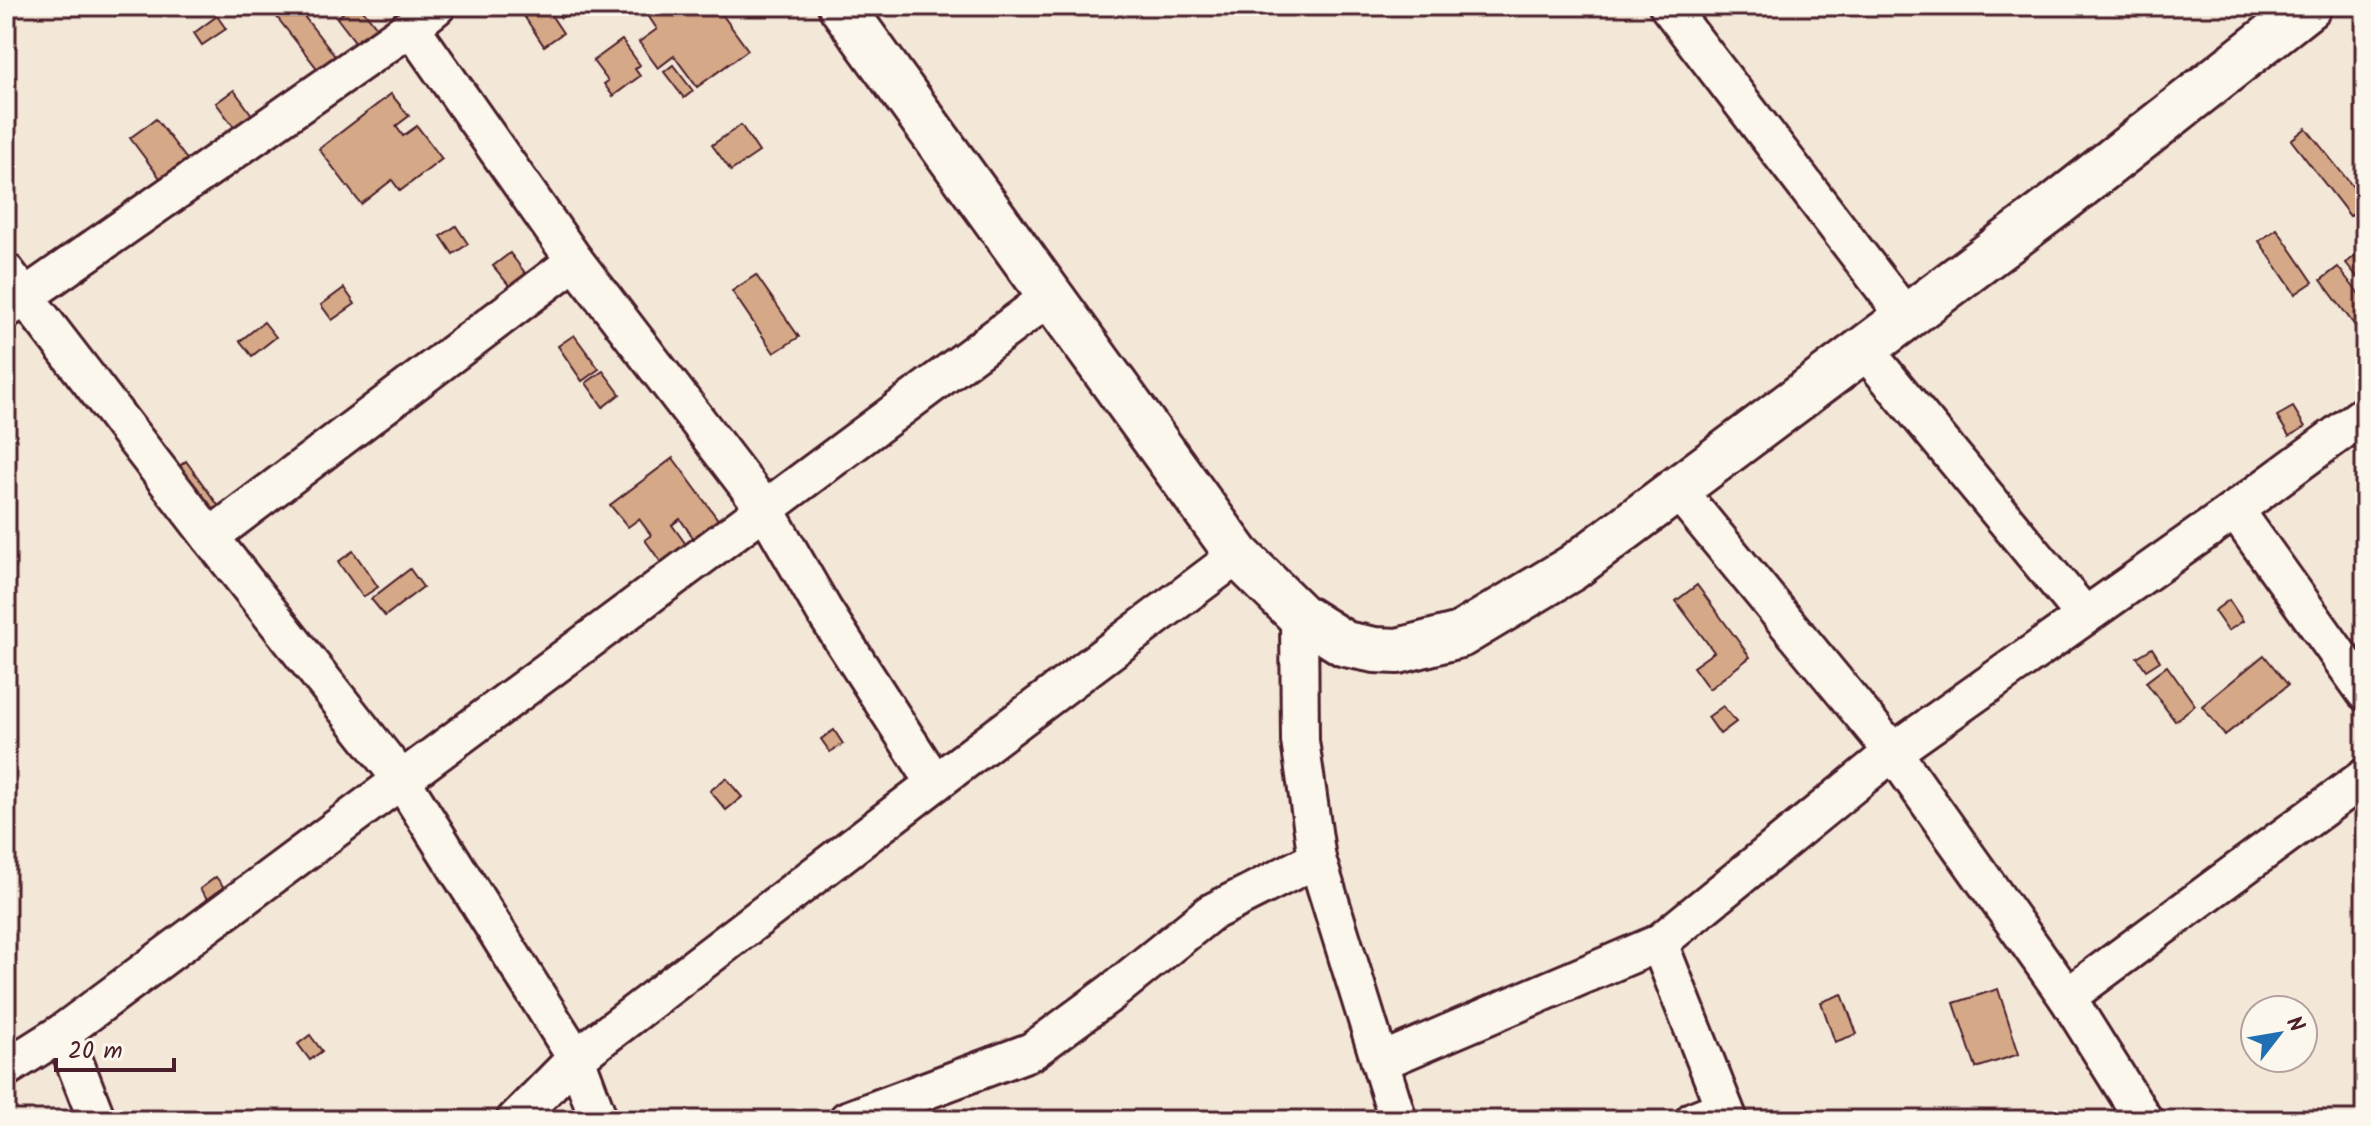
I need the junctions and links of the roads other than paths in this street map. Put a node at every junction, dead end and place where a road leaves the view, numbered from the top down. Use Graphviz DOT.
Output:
graph roads {
  1 [pos="841,6"];
  2 [pos="1668,6"];
  3 [pos="2309,6"];
  4 [pos="424,17"];
  5 [pos="575,261"];
  6 [pos="12,293"];
  7 [pos="1051,296"];
  8 [pos="1906,317"];
  9 [pos="1864,349"];
  10 [pos="2365,414"];
  11 [pos="1677,489"];
  12 [pos="765,509"];
  13 [pos="2235,510"];
  14 [pos="210,537"];
  15 [pos="1238,555"];
  16 [pos="1299,615"];
  17 [pos="2085,616"];
  18 [pos="2365,692"];
  19 [pos="1893,752"];
  20 [pos="2365,777"];
  21 [pos="401,779"];
  22 [pos="935,783"];
  23 [pos="1317,859"];
  24 [pos="1659,943"];
  25 [pos="2067,997"];
  26 [pos="63,1032"];
  27 [pos="576,1058"];
  28 [pos="1380,1062"];
  29 [pos="6,1068"];
  30 [pos="1715,1116"];
  31 [pos="97,1120"];
  32 [pos="515,1120"];
  33 [pos="599,1120"];
  34 [pos="847,1120"];
  35 [pos="1398,1120"];
  36 [pos="2144,1120"];
  1 -- 7 [label="street"];
  2 -- 8 [label="street"];
  3 -- 8 [label="street"];
  4 -- 5 [label="street"];
  4 -- 6 [label="street"];
  5 -- 12 [label="street"];
  5 -- 14 [label="street"];
  6 -- 14 [label="street"];
  7 -- 12 [label="street"];
  7 -- 15 [label="street"];
  8 -- 9 [label="street"];
  9 -- 11 [label="street"];
  9 -- 17 [label="street"];
  10 -- 13 [label="street"];
  11 -- 16 [label="street"];
  11 -- 19 [label="street"];
  12 -- 21 [label="street"];
  12 -- 22 [label="street"];
  13 -- 17 [label="street"];
  13 -- 18 [label="street"];
  14 -- 21 [label="street"];
  15 -- 16 [label="street"];
  15 -- 22 [label="street"];
  16 -- 23 [label="street"];
  17 -- 19 [label="street"];
  19 -- 24 [label="street"];
  19 -- 25 [label="street"];
  20 -- 25 [label="street"];
  21 -- 26 [label="street"];
  21 -- 27 [label="street"];
  22 -- 27 [label="street"];
  23 -- 28 [label="street"];
  23 -- 34 [label="street"];
  24 -- 28 [label="street"];
  24 -- 30 [label="street"];
  25 -- 36 [label="street"];
  26 -- 29 [label="street"];
  26 -- 31 [label="street"];
  27 -- 32 [label="street"];
  27 -- 33 [label="street"];
  28 -- 35 [label="street"];
}
